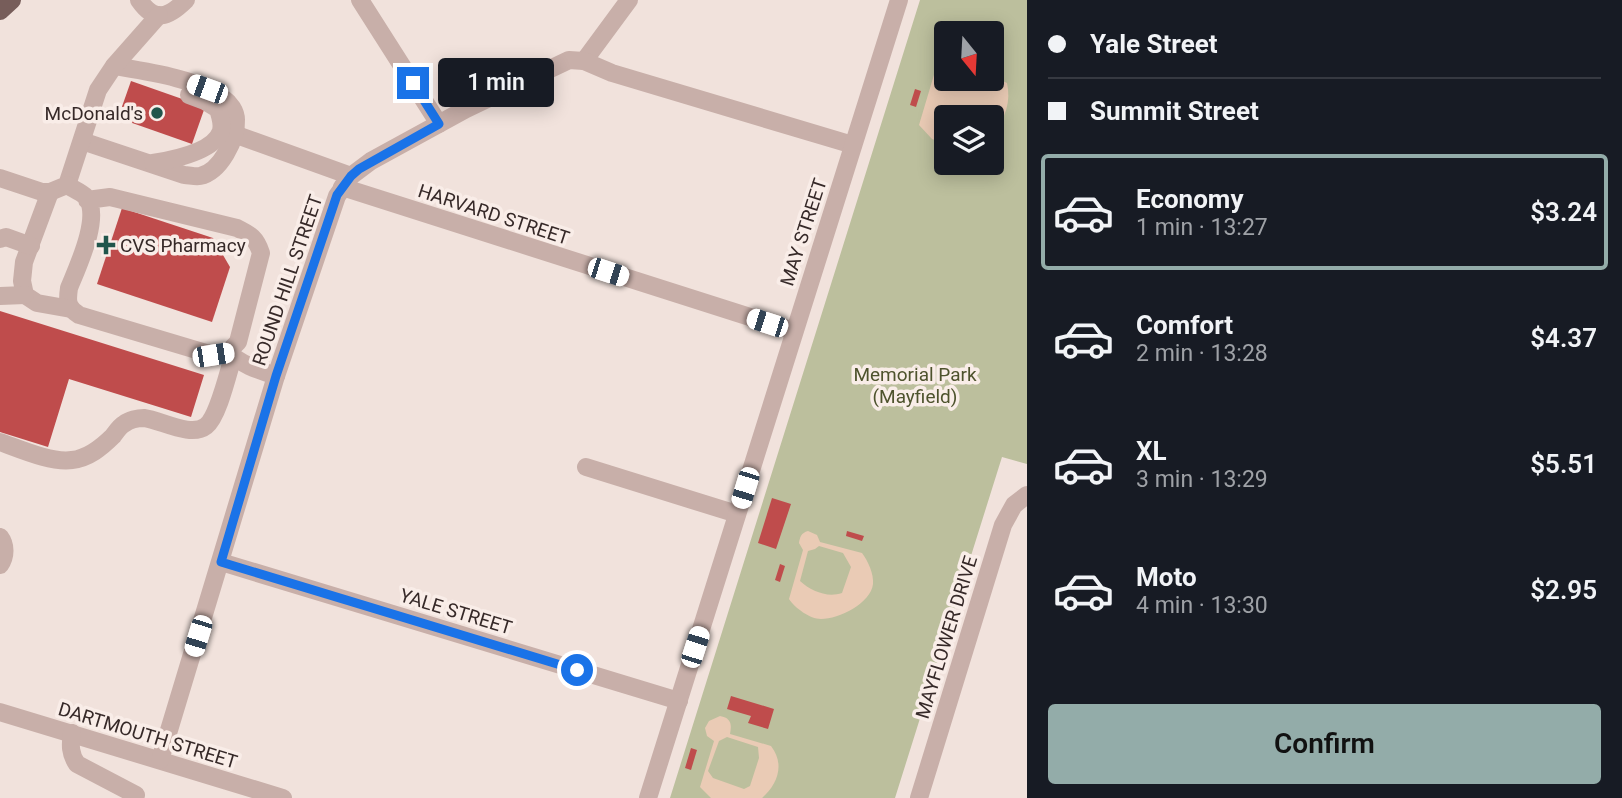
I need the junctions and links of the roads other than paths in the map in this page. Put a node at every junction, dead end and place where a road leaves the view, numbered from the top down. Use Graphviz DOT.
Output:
graph roads {
  1 [pos="4,0"];
  2 [pos="12,0"];
  3 [pos="139,0"];
  4 [pos="186,0"];
  5 [pos="360,0"];
  6 [pos="629,0"];
  7 [pos="899,0"];
  8 [pos="0,12"];
  9 [pos="159,15"];
  10 [pos="584,61"];
  11 [pos="114,66"];
  12 [pos="145,71"];
  13 [pos="439,124"];
  14 [pos="234,134"];
  15 [pos="82,141"];
  16 [pos="853,145"];
  17 [pos="149,163"];
  18 [pos="0,178"];
  19 [pos="346,182"];
  20 [pos="59,188"];
  21 [pos="87,200"];
  22 [pos="0,239"];
  23 [pos="31,246"];
  24 [pos="25,295"];
  25 [pos="0,296"];
  26 [pos="71,309"];
  27 [pos="794,331"];
  28 [pos="230,355"];
  29 [pos="276,376"];
  30 [pos="0,442"];
  31 [pos="586,467"];
  32 [pos="1026,495"];
  33 [pos="737,514"];
  34 [pos="0,537"];
  35 [pos="221,562"];
  36 [pos="0,565"];
  37 [pos="679,701"];
  38 [pos="0,712"];
  39 [pos="72,733"];
  40 [pos="160,760"];
  41 [pos="257,794"];
  42 [pos="136,795"];
  43 [pos="283,798"];
  44 [pos="649,798"];
  45 [pos="919,798"];
  1 -- 8 [label="main road"];
  2 -- 8 [label="main road"];
  3 -- 9 [label="street"];
  4 -- 9 [label="street"];
  5 -- 13 [label="street"];
  6 -- 10 [label="street"];
  7 -- 16 [label="street, MAY STREET"];
  9 -- 11 [label="street"];
  10 -- 13 [label="street"];
  10 -- 16 [label="street"];
  11 -- 12 [label="street"];
  11 -- 15 [label="street"];
  12 -- 14 [label="street"];
  12 -- 17 [label="street"];
  13 -- 19 [label="street"];
  14 -- 17 [label="street"];
  14 -- 19 [label="street, HARVARD STREET"];
  15 -- 17 [label="street"];
  15 -- 20 [label="street"];
  16 -- 27 [label="street, MAY STREET"];
  18 -- 20 [label="street"];
  19 -- 27 [label="street, HARVARD STREET"];
  19 -- 29 [label="street, ROUND HILL STREET"];
  20 -- 21 [label="street"];
  20 -- 23 [label="street"];
  21 -- 26 [label="street"];
  21 -- 28 [label="street"];
  22 -- 23 [label="street"];
  23 -- 24 [label="street"];
  24 -- 25 [label="street"];
  24 -- 26 [label="street"];
  26 -- 28 [label="street"];
  27 -- 33 [label="street, MAY STREET"];
  28 -- 29 [label="street"];
  28 -- 30 [label="street"];
  29 -- 35 [label="street, ROUND HILL STREET"];
  31 -- 33 [label="street"];
  32 -- 45 [label="street, MAYFLOWER DRIVE"];
  33 -- 37 [label="street, MAY STREET"];
  34 -- 36 [label="street"];
  35 -- 37 [label="street, YALE STREET"];
  35 -- 40 [label="street, ROUND HILL STREET"];
  37 -- 44 [label="street, MAY STREET"];
  38 -- 39 [label="street, DARTMOUTH STREET"];
  39 -- 40 [label="street, DARTMOUTH STREET"];
  39 -- 42 [label="street"];
  40 -- 41 [label="street, DARTMOUTH STREET"];
  41 -- 43 [label="street, DARTMOUTH STREET"];
}
